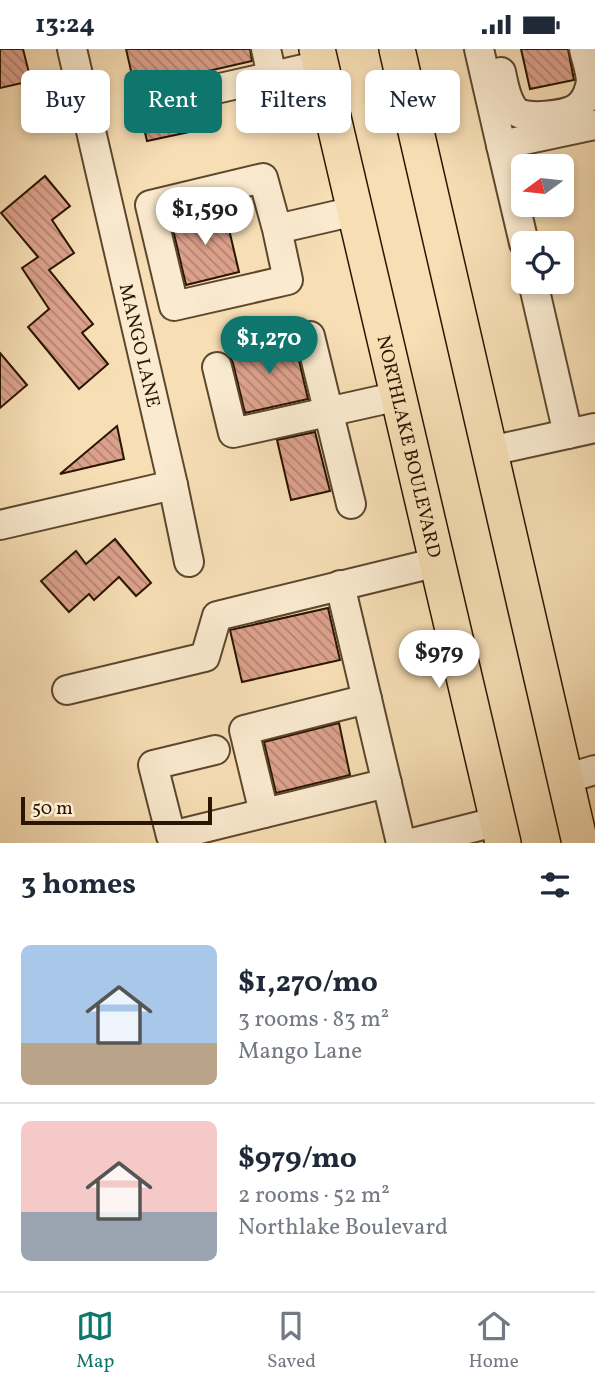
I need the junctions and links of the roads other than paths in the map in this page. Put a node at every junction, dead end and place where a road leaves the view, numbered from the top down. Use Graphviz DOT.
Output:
graph roads {
  1 [pos="72,49"];
  2 [pos="266,49"];
  3 [pos="397,49"];
  4 [pos="479,49"];
  5 [pos="495,49"];
  6 [pos="584,49"];
  7 [pos="319,57"];
  8 [pos="271,70"];
  9 [pos="287,70"];
  10 [pos="595,125"];
  11 [pos="501,145"];
  12 [pos="355,211"];
  13 [pos="277,229"];
  14 [pos="521,231"];
  15 [pos="537,294"];
  16 [pos="310,336"];
  17 [pos="217,367"];
  18 [pos="398,395"];
  19 [pos="328,411"];
  20 [pos="582,431"];
  21 [pos="490,451"];
  22 [pos="173,485"];
  23 [pos="351,504"];
  24 [pos="0,525"];
  25 [pos="189,562"];
  26 [pos="438,562"];
  27 [pos="340,585"];
  28 [pos="67,690"];
  29 [pos="367,699"];
  30 [pos="215,750"];
  31 [pos="580,774"];
  32 [pos="387,783"];
  33 [pos="264,813"];
  34 [pos="501,832"];
  35 [pos="401,843"];
  36 [pos="412,843"];
  37 [pos="580,843"];
  1 -- 22 [label="street, MANGO LANE"];
  2 -- 8 [label="street"];
  3 -- 21 [label="main road"];
  4 -- 11 [label="street"];
  5 -- 6 [label="street"];
  7 -- 9 [label="street"];
  7 -- 12 [label="main road, NORTHLAKE BOULEVARD"];
  10 -- 11 [label="street"];
  11 -- 14 [label="street"];
  12 -- 13 [label="street"];
  12 -- 18 [label="main road, NORTHLAKE BOULEVARD"];
  13 -- 13 [label="street"];
  15 -- 20 [label="street"];
  16 -- 19 [label="street"];
  17 -- 19 [label="street"];
  18 -- 19 [label="street"];
  18 -- 26 [label="main road, NORTHLAKE BOULEVARD"];
  19 -- 23 [label="street"];
  20 -- 21 [label="street"];
  21 -- 31 [label="main road"];
  22 -- 24 [label="street"];
  22 -- 25 [label="street, MANGO LANE"];
  26 -- 27 [label="street"];
  26 -- 34 [label="main road, NORTHLAKE BOULEVARD"];
  27 -- 28 [label="street"];
  27 -- 29 [label="street"];
  29 -- 32 [label="street"];
  29 -- 33 [label="street"];
  30 -- 33 [label="street"];
  31 -- 37 [label="main road"];
  32 -- 33 [label="street"];
  32 -- 35 [label="street"];
  34 -- 36 [label="street"];
}
